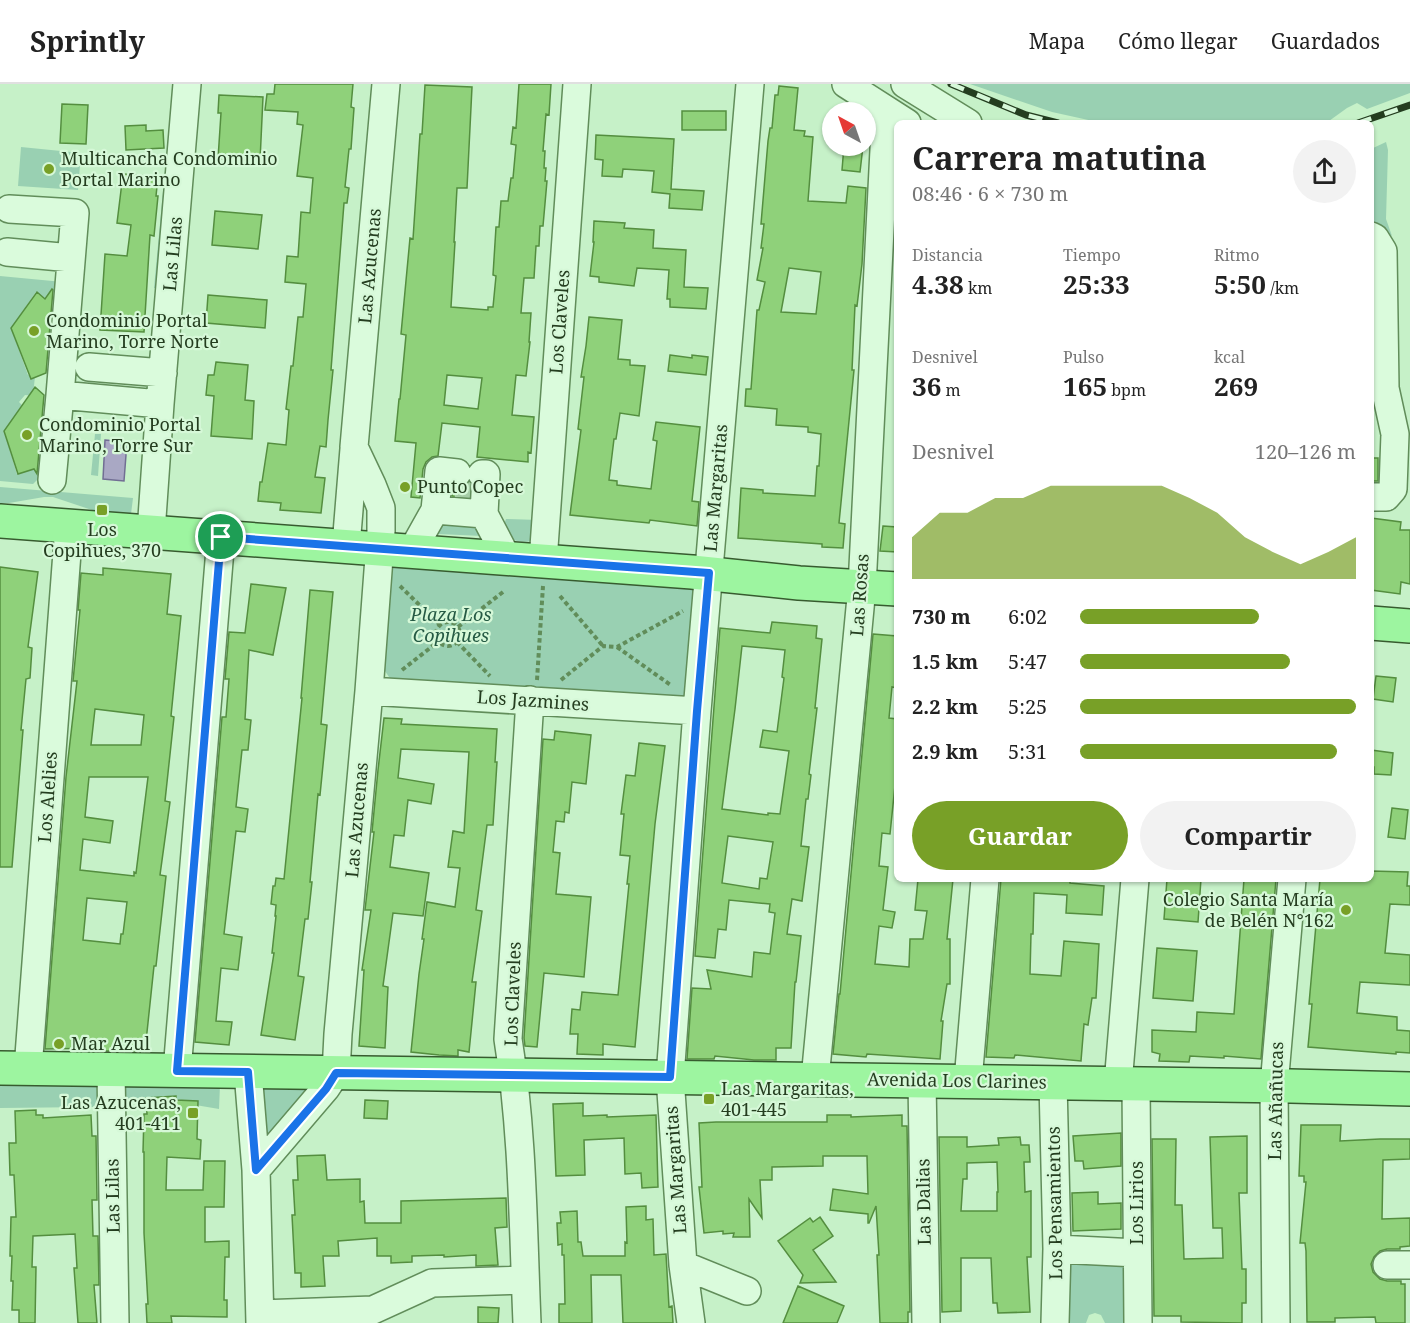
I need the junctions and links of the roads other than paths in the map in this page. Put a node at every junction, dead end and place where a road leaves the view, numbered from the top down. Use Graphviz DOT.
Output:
graph roads {
  1 [pos="187,84"];
  2 [pos="386,84"];
  3 [pos="577,84"];
  4 [pos="750,84"];
  5 [pos="846,84"];
  6 [pos="905,84"];
  7 [pos="897,116"];
  8 [pos="963,120"];
  9 [pos="894,156"];
  10 [pos="9,209"];
  11 [pos="1374,238"];
  12 [pos="7,252"];
  13 [pos="71,258"];
  14 [pos="89,368"];
  15 [pos="163,373"];
  16 [pos="1378,383"];
  17 [pos="60,395"];
  18 [pos="160,404"];
  19 [pos="1410,404"];
  20 [pos="1374,421"];
  21 [pos="1403,439"];
  22 [pos="354,447"];
  23 [pos="52,480"];
  24 [pos="1374,497"];
  25 [pos="0,521"];
  26 [pos="69,526"];
  27 [pos="151,532"];
  28 [pos="221,537"];
  29 [pos="346,546"];
  30 [pos="380,549"];
  31 [pos="412,551"];
  32 [pos="507,558"];
  33 [pos="543,561"];
  34 [pos="709,573"];
  35 [pos="862,587"];
  36 [pos="894,589"];
  37 [pos="1374,623"];
  38 [pos="1410,626"];
  39 [pos="369,691"];
  40 [pos="530,700"];
  41 [pos="697,711"];
  42 [pos="985,882"];
  43 [pos="1135,882"];
  44 [pos="1292,882"];
  45 [pos="14,1069"];
  46 [pos="111,1070"];
  47 [pos="177,1071"];
  48 [pos="248,1072"];
  49 [pos="336,1073"];
  50 [pos="514,1075"];
  51 [pos="670,1077"];
  52 [pos="815,1079"];
  53 [pos="922,1081"];
  54 [pos="968,1082"];
  55 [pos="1053,1083"];
  56 [pos="1127,1084"];
  57 [pos="1274,1086"];
  58 [pos="1410,1089"];
  59 [pos="256,1170"];
  60 [pos="1057,1249"];
  61 [pos="1137,1253"];
  62 [pos="683,1265"];
  63 [pos="525,1280"];
  64 [pos="747,1291"];
  65 [pos="260,1318"];
  66 [pos="115,1323"];
  67 [pos="526,1323"];
  68 [pos="691,1323"];
  69 [pos="926,1323"];
  70 [pos="1055,1323"];
  71 [pos="1138,1323"];
  72 [pos="1276,1323"];
  1 -- 15 [label="street, Las Lilas"];
  2 -- 22 [label="street, Las Azucenas"];
  3 -- 33 [label="street, Los Claveles"];
  4 -- 34 [label="street, Las Margaritas"];
  5 -- 7 [label="street"];
  6 -- 8 [label="street"];
  9 -- 35 [label="street, Las Rosas"];
  10 -- 13 [label="street"];
  11 -- 16 [label="street"];
  12 -- 13 [label="street"];
  13 -- 17 [label="street"];
  14 -- 15 [label="street"];
  15 -- 18 [label="street, Las Lilas"];
  16 -- 19 [label="street"];
  16 -- 21 [label="street"];
  17 -- 18 [label="street"];
  17 -- 23 [label="street"];
  18 -- 27 [label="street, Las Lilas"];
  20 -- 21 [label="street"];
  21 -- 24 [label="street"];
  22 -- 29 [label="street, Las Azucenas"];
  22 -- 30 [label="street, Las Azucenas"];
  25 -- 26 [label="main road"];
  26 -- 27 [label="main road"];
  26 -- 45 [label="street, Los Alelies"];
  27 -- 28 [label="main road"];
  28 -- 29 [label="main road"];
  28 -- 47 [label="street"];
  29 -- 30 [label="main road"];
  30 -- 31 [label="main road"];
  30 -- 39 [label="street, Las Azucenas"];
  31 -- 32 [label="main road"];
  31 -- 32 [label="street"];
  32 -- 33 [label="main road"];
  33 -- 34 [label="main road"];
  34 -- 35 [label="main road"];
  34 -- 41 [label="street, Las Margaritas"];
  35 -- 36 [label="main road"];
  35 -- 52 [label="street, Las Rosas"];
  37 -- 38 [label="main road"];
  39 -- 40 [label="street, Los Jazmines"];
  39 -- 49 [label="street, Las Azucenas"];
  40 -- 41 [label="street, Los Jazmines"];
  40 -- 50 [label="street, Los Claveles"];
  41 -- 51 [label="street, Las Margaritas"];
  42 -- 54 [label="street"];
  43 -- 56 [label="street, Los Lirios"];
  44 -- 57 [label="street, Las Añañucas"];
  45 -- 46 [label="main road, Avenida Los Clarines"];
  46 -- 47 [label="main road, Avenida Los Clarines"];
  46 -- 66 [label="street, Las Lilas"];
  47 -- 48 [label="main road, Avenida Los Clarines"];
  48 -- 49 [label="main road, Avenida Los Clarines"];
  48 -- 59 [label="street"];
  49 -- 50 [label="main road, Avenida Los Clarines"];
  49 -- 59 [label="street"];
  50 -- 51 [label="main road, Avenida Los Clarines"];
  50 -- 63 [label="street, Los Claveles"];
  51 -- 52 [label="main road, Avenida Los Clarines"];
  51 -- 62 [label="street, Las Margaritas"];
  52 -- 53 [label="main road, Avenida Los Clarines"];
  53 -- 54 [label="main road, Avenida Los Clarines"];
  53 -- 69 [label="street, Las Dalias"];
  54 -- 55 [label="main road, Avenida Los Clarines"];
  55 -- 56 [label="main road, Avenida Los Clarines"];
  55 -- 60 [label="street, Los Pensamientos"];
  56 -- 57 [label="main road, Avenida Los Clarines"];
  56 -- 61 [label="street, Los Lirios"];
  57 -- 58 [label="main road, Avenida Los Clarines"];
  57 -- 72 [label="street, Las Añañucas"];
  59 -- 65 [label="street"];
  60 -- 61 [label="street"];
  60 -- 70 [label="street, Los Pensamientos"];
  61 -- 71 [label="street, Los Lirios"];
  62 -- 64 [label="street"];
  62 -- 68 [label="street, Las Margaritas"];
  63 -- 65 [label="street"];
  63 -- 67 [label="street, Los Claveles"];
}
